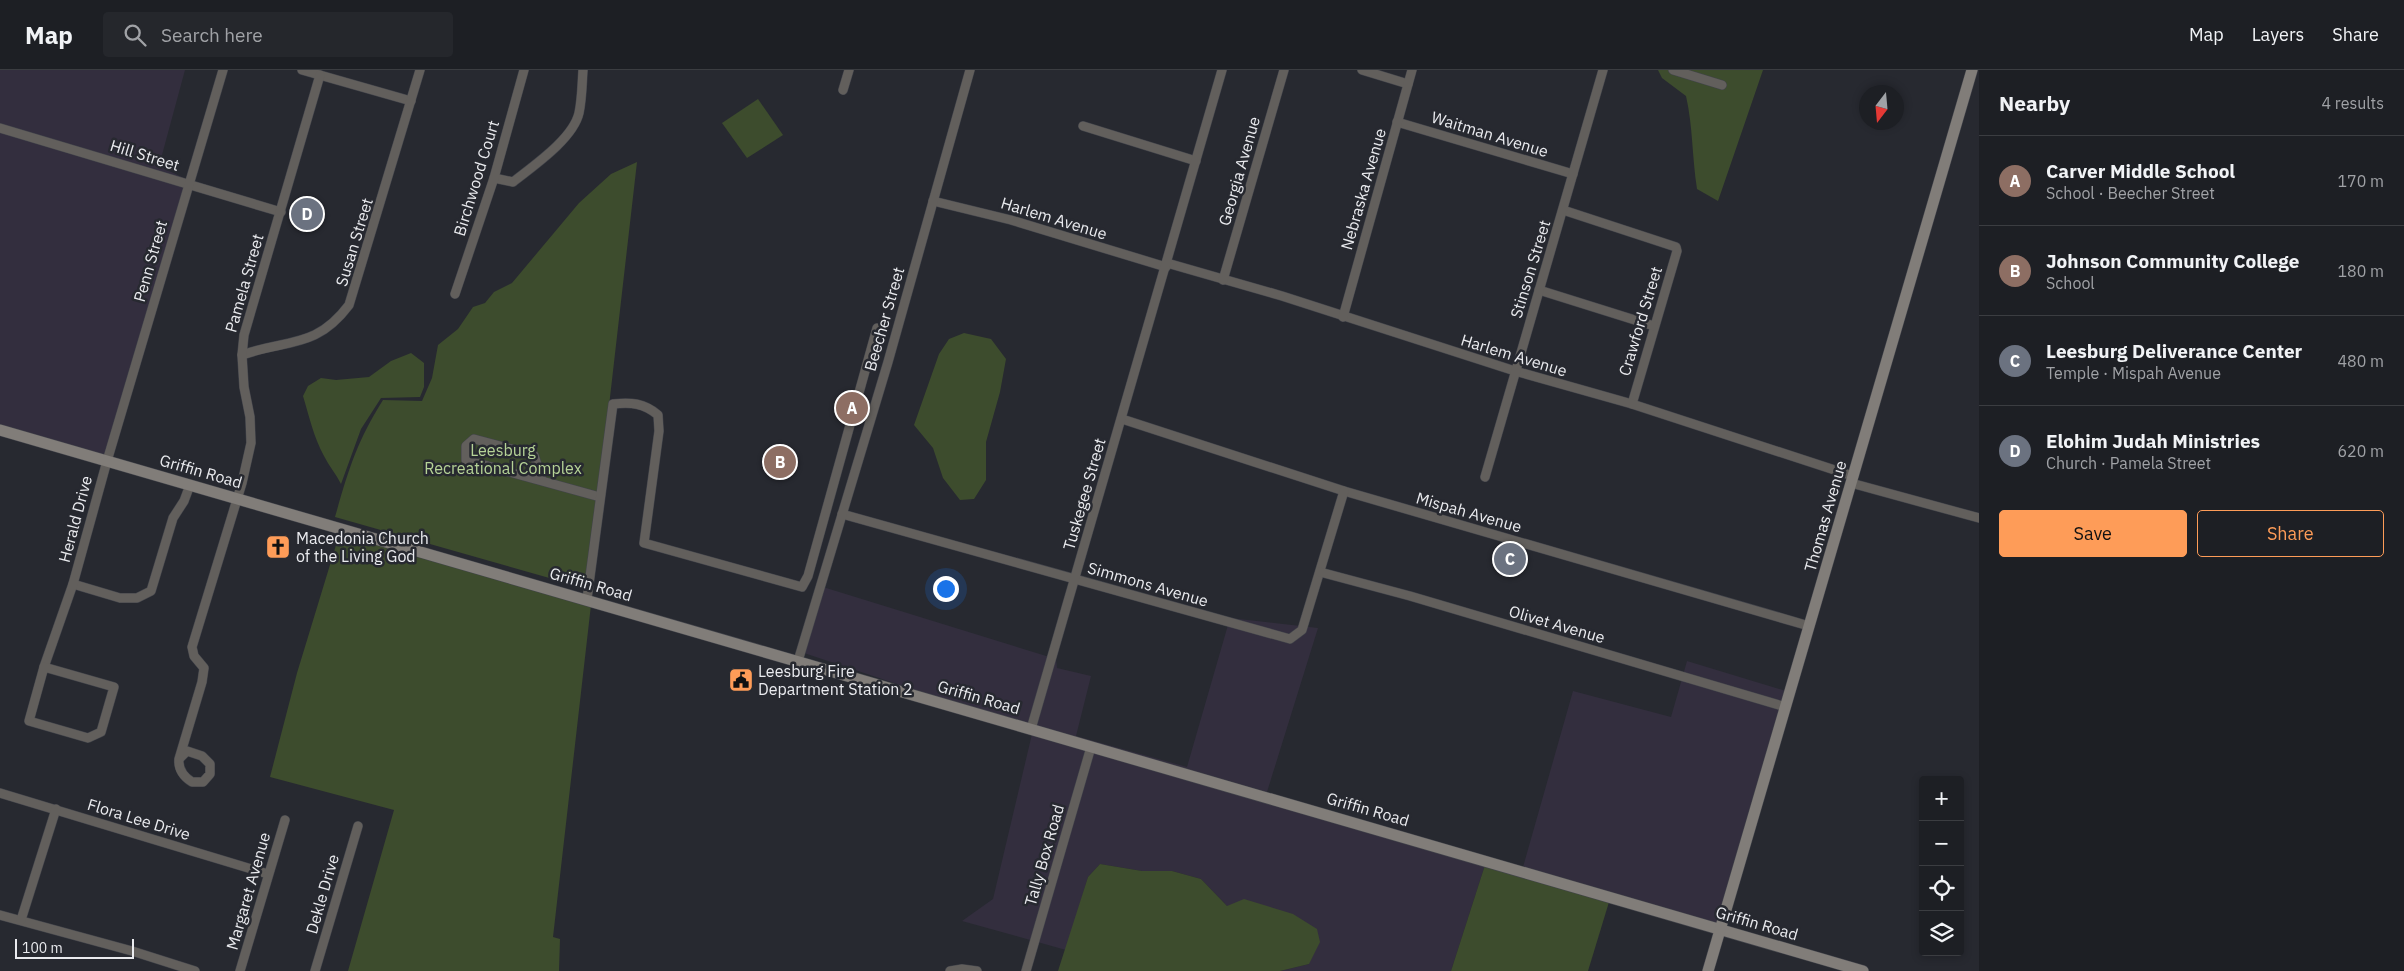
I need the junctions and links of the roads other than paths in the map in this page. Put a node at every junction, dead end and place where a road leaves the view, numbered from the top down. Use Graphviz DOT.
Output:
graph roads {
  1 [pos="223,70"];
  2 [pos="302,70"];
  3 [pos="420,70"];
  4 [pos="524,70"];
  5 [pos="583,70"];
  6 [pos="849,70"];
  7 [pos="970,70"];
  8 [pos="1222,70"];
  9 [pos="1284,70"];
  10 [pos="1362,70"];
  11 [pos="1412,70"];
  12 [pos="1603,70"];
  13 [pos="1673,70"];
  14 [pos="1972,70"];
  15 [pos="320,75"];
  16 [pos="1408,84"];
  17 [pos="1722,85"];
  18 [pos="843,90"];
  19 [pos="411,101"];
  20 [pos="1397,122"];
  21 [pos="1083,126"];
  22 [pos="0,128"];
  23 [pos="1196,161"];
  24 [pos="1573,174"];
  25 [pos="494,178"];
  26 [pos="188,184"];
  27 [pos="933,202"];
  28 [pos="1563,210"];
  29 [pos="281,212"];
  30 [pos="1166,265"];
  31 [pos="1223,280"];
  32 [pos="1539,290"];
  33 [pos="455,294"];
  34 [pos="1342,317"];
  35 [pos="1654,326"];
  36 [pos="877,328"];
  37 [pos="242,355"];
  38 [pos="1515,372"];
  39 [pos="1632,404"];
  40 [pos="1122,419"];
  41 [pos="0,430"];
  42 [pos="107,461"];
  43 [pos="1485,477"];
  44 [pos="1852,479"];
  45 [pos="542,480"];
  46 [pos="190,485"];
  47 [pos="1344,491"];
  48 [pos="600,497"];
  49 [pos="237,498"];
  50 [pos="842,514"];
  51 [pos="1979,518"];
  52 [pos="1320,572"];
  53 [pos="1075,579"];
  54 [pos="73,584"];
  55 [pos="586,599"];
  56 [pos="1809,626"];
  57 [pos="798,661"];
  58 [pos="44,667"];
  59 [pos="1786,707"];
  60 [pos="1031,729"];
  61 [pos="1091,747"];
  62 [pos="179,759"];
  63 [pos="0,793"];
  64 [pos="56,809"];
  65 [pos="285,820"];
  66 [pos="358,826"];
  67 [pos="268,874"];
  68 [pos="0,914"];
  69 [pos="21,920"];
  70 [pos="1721,930"];
  71 [pos="195,971"];
  72 [pos="240,971"];
  73 [pos="315,971"];
  74 [pos="950,971"];
  75 [pos="977,971"];
  76 [pos="1026,971"];
  77 [pos="1708,971"];
  78 [pos="1863,971"];
  1 -- 26 [label="street, Penn Street"];
  2 -- 15 [label="street"];
  3 -- 19 [label="street, Susan Street"];
  4 -- 25 [label="street, Birchwood Court"];
  5 -- 25 [label="street"];
  6 -- 18 [label="street"];
  7 -- 27 [label="street, Beecher Street"];
  8 -- 23 [label="street, Tuskegee Street"];
  9 -- 31 [label="street, Georgia Avenue"];
  10 -- 16 [label="street"];
  11 -- 16 [label="street, Nebraska Avenue"];
  12 -- 24 [label="street, Stinson Street"];
  13 -- 17 [label="street"];
  14 -- 44 [label="street, Thomas Avenue"];
  15 -- 19 [label="street"];
  15 -- 29 [label="street, Pamela Street"];
  16 -- 20 [label="street, Nebraska Avenue"];
  19 -- 37 [label="street, Susan Street"];
  20 -- 24 [label="street, Waitman Avenue"];
  20 -- 34 [label="street, Nebraska Avenue"];
  21 -- 23 [label="street"];
  22 -- 26 [label="street, Hill Street"];
  23 -- 30 [label="street, Tuskegee Street"];
  24 -- 28 [label="street, Stinson Street"];
  25 -- 33 [label="street, Birchwood Court"];
  26 -- 29 [label="street, Hill Street"];
  26 -- 42 [label="street, Penn Street"];
  27 -- 30 [label="street, Harlem Avenue"];
  27 -- 50 [label="street, Beecher Street"];
  28 -- 32 [label="street, Stinson Street"];
  28 -- 35 [label="street, Crawford Street"];
  29 -- 37 [label="street, Pamela Street"];
  30 -- 31 [label="street, Harlem Avenue"];
  30 -- 40 [label="street, Tuskegee Street"];
  31 -- 34 [label="street, Harlem Avenue"];
  32 -- 35 [label="street"];
  32 -- 38 [label="street, Stinson Street"];
  34 -- 38 [label="street, Harlem Avenue"];
  35 -- 39 [label="street, Crawford Street"];
  36 -- 48 [label="street"];
  37 -- 49 [label="street, Pamela Street"];
  38 -- 39 [label="street, Harlem Avenue"];
  38 -- 43 [label="street, Stinson Street"];
  39 -- 44 [label="street, Harlem Avenue"];
  40 -- 47 [label="street, Mispah Avenue"];
  40 -- 53 [label="street, Tuskegee Street"];
  41 -- 42 [label="street, Griffin Road"];
  42 -- 46 [label="street, Griffin Road"];
  42 -- 54 [label="street, Herald Drive"];
  44 -- 51 [label="street, Harlem Avenue"];
  44 -- 56 [label="street, Thomas Avenue"];
  45 -- 45 [label="street"];
  45 -- 48 [label="street"];
  46 -- 49 [label="street, Griffin Road"];
  46 -- 54 [label="street, Herald Drive"];
  47 -- 52 [label="street"];
  47 -- 56 [label="street, Mispah Avenue"];
  48 -- 55 [label="street"];
  49 -- 55 [label="street, Griffin Road"];
  49 -- 62 [label="street, Pamela Street"];
  50 -- 53 [label="street, Simmons Avenue"];
  50 -- 57 [label="street, Beecher Street"];
  52 -- 53 [label="street, Simmons Avenue"];
  52 -- 59 [label="street, Olivet Avenue"];
  53 -- 60 [label="street, Tuskegee Street"];
  54 -- 58 [label="street, Herald Drive"];
  55 -- 57 [label="street, Griffin Road"];
  56 -- 59 [label="street, Thomas Avenue"];
  57 -- 60 [label="street, Griffin Road"];
  58 -- 58 [label="street, Herald Drive"];
  59 -- 70 [label="street, Thomas Avenue"];
  60 -- 61 [label="street, Griffin Road"];
  61 -- 70 [label="street, Griffin Road"];
  61 -- 76 [label="street, Tally Box Road"];
  63 -- 64 [label="street, Flora Lee Drive"];
  64 -- 67 [label="street, Flora Lee Drive"];
  64 -- 69 [label="street"];
  65 -- 67 [label="street, Margaret Avenue"];
  66 -- 73 [label="street, Dekle Drive"];
  67 -- 72 [label="street, Margaret Avenue"];
  68 -- 69 [label="street"];
  69 -- 71 [label="street"];
  70 -- 77 [label="street, Thomas Avenue"];
  70 -- 78 [label="street, Griffin Road"];
  74 -- 75 [label="street"];
}
